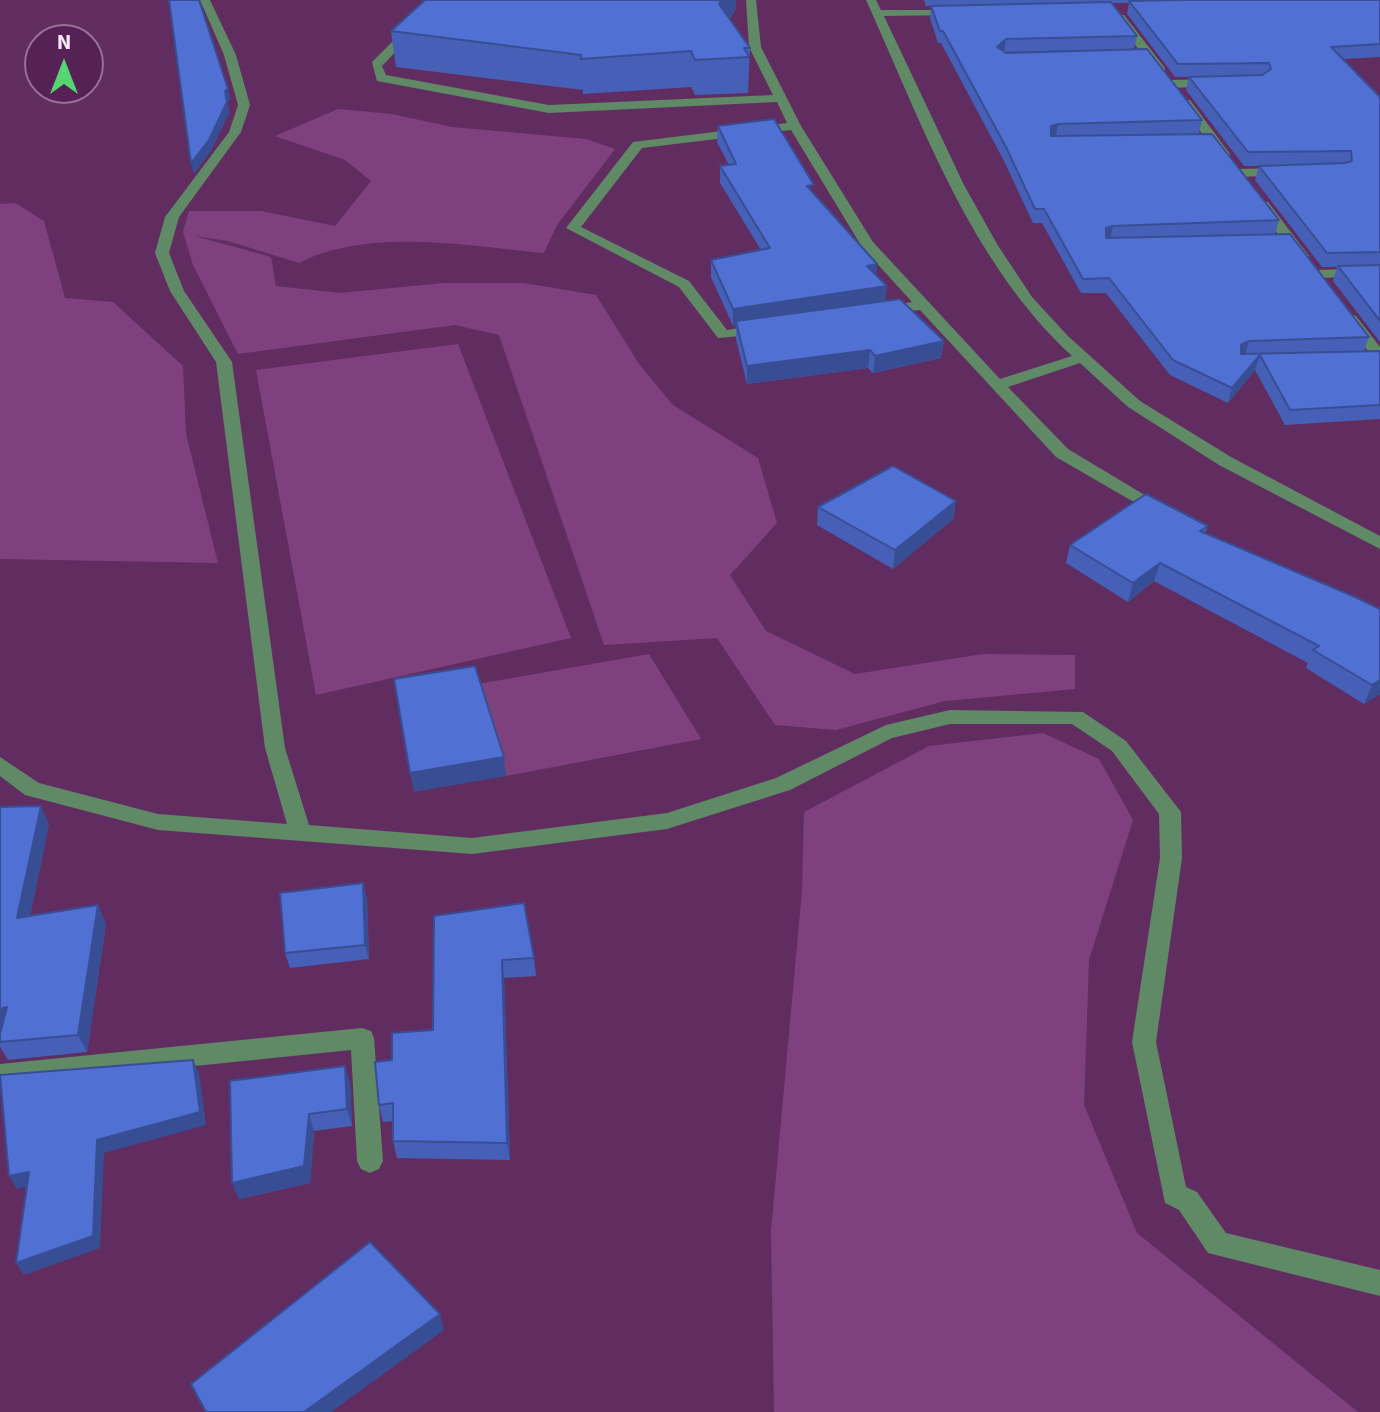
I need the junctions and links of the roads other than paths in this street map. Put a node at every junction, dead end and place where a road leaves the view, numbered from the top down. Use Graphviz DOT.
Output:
graph roads {
  1 [pos="205,0"];
  2 [pos="440,0"];
  3 [pos="751,0"];
  4 [pos="876,7"];
  5 [pos="1127,7"];
  6 [pos="973,11"];
  7 [pos="1230,82"];
  8 [pos="1171,84"];
  9 [pos="781,98"];
  10 [pos="795,126"];
  11 [pos="1214,140"];
  12 [pos="1198,141"];
  13 [pos="1297,172"];
  14 [pos="1248,185"];
  15 [pos="1380,272"];
  16 [pos="923,305"];
  17 [pos="1343,310"];
  18 [pos="862,314"];
  19 [pos="785,326"];
  20 [pos="1084,357"];
  21 [pos="1375,358"];
  22 [pos="997,385"];
  23 [pos="1186,524"];
  24 [pos="1380,543"];
  25 [pos="0,765"];
  26 [pos="301,833"];
  27 [pos="0,1075"];
  28 [pos="370,1161"];
  29 [pos="1380,1283"];
  1 -- 26 [label="street"];
  2 -- 9 [label="street"];
  3 -- 9 [label="street"];
  4 -- 6 [label="street"];
  4 -- 20 [label="street"];
  5 -- 8 [label="street"];
  7 -- 8 [label="street"];
  8 -- 11 [label="street"];
  9 -- 10 [label="street"];
  10 -- 16 [label="street"];
  10 -- 19 [label="street"];
  11 -- 12 [label="street"];
  11 -- 14 [label="street"];
  13 -- 14 [label="street"];
  14 -- 15 [label="street"];
  16 -- 18 [label="street"];
  16 -- 22 [label="street"];
  17 -- 21 [label="street"];
  20 -- 22 [label="street"];
  20 -- 24 [label="street"];
  22 -- 23 [label="street"];
  25 -- 26 [label="street"];
  26 -- 29 [label="street"];
  27 -- 28 [label="street"];
}
